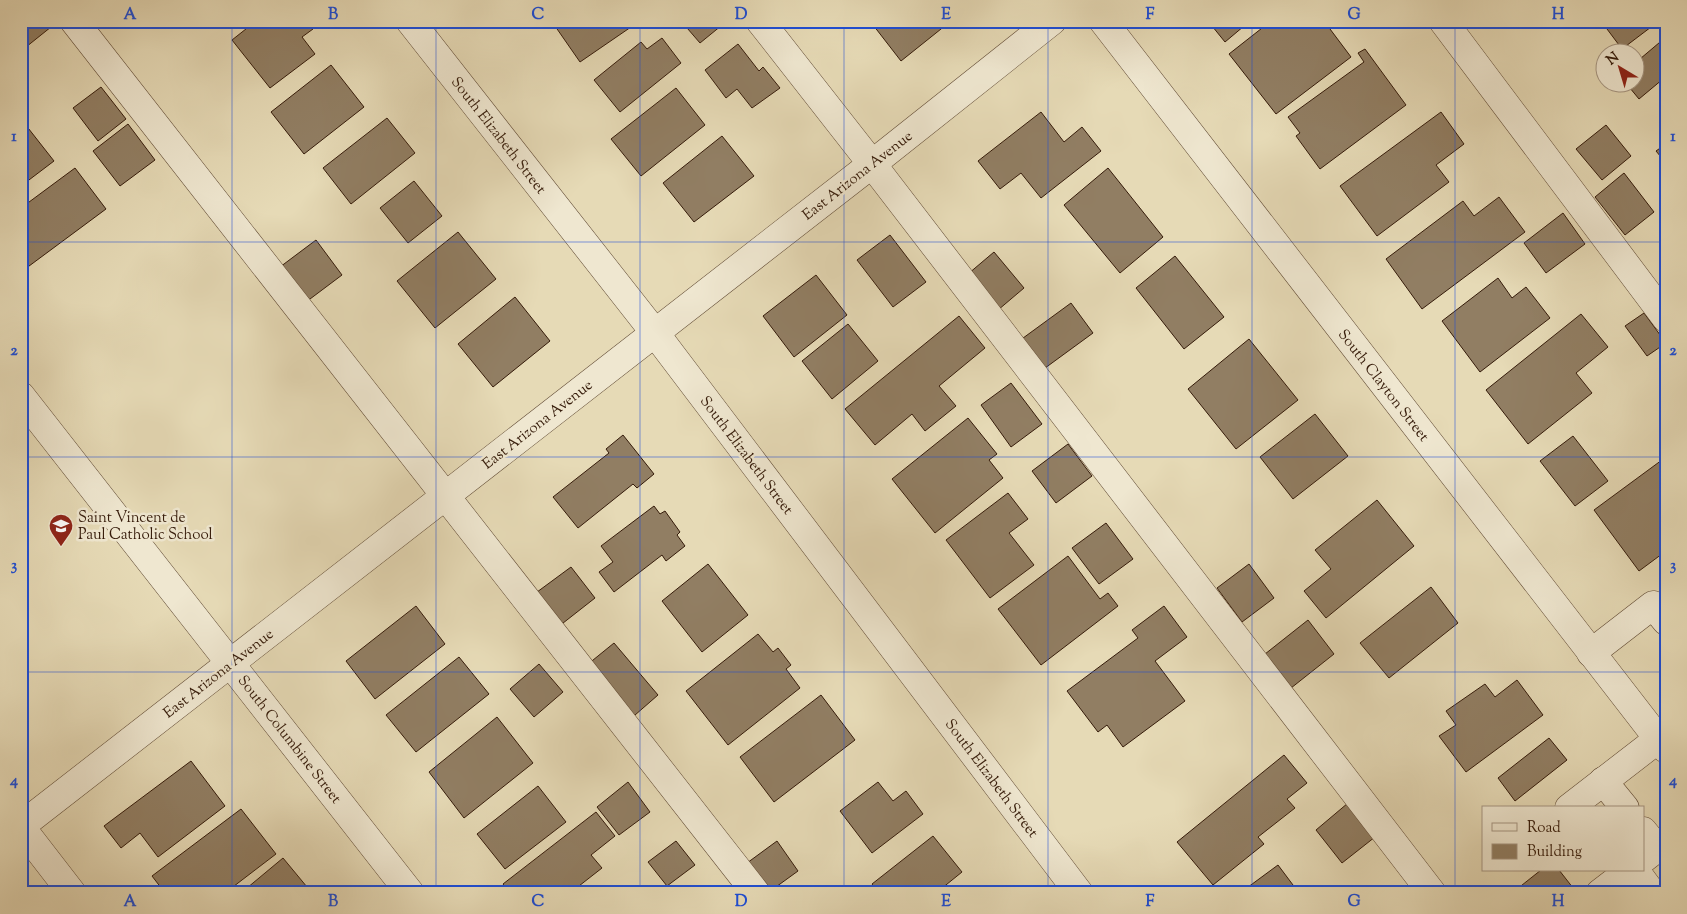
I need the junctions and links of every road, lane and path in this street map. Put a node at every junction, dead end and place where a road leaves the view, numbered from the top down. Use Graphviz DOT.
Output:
graph roads {
  1 [pos="74,21"];
  2 [pos="410,21"];
  3 [pos="760,21"];
  4 [pos="1052,21"];
  5 [pos="1103,21"];
  6 [pos="1443,21"];
  7 [pos="872,164"];
  8 [pos="1666,318"];
  9 [pos="655,333"];
  10 [pos="21,396"];
  11 [pos="445,496"];
  12 [pos="1666,621"];
  13 [pos="1591,653"];
  14 [pos="231,663"];
  15 [pos="1663,741"];
  16 [pos="1603,781"];
  17 [pos="1572,806"];
  18 [pos="1623,806"];
  19 [pos="21,826"];
  20 [pos="1644,832"];
  21 [pos="1644,858"];
  22 [pos="1627,872"];
  23 [pos="1636,872"];
  24 [pos="72,893"];
  25 [pos="410,893"];
  26 [pos="756,893"];
  27 [pos="1079,893"];
  28 [pos="1432,893"];
  29 [pos="1600,893"];
  30 [pos="1652,893"];
  1 -- 11 [label="street"];
  2 -- 9 [label="street, South Elizabeth Street"];
  3 -- 7 [label="street"];
  4 -- 7 [label="street, East Arizona Avenue"];
  5 -- 13 [label="street, South Clayton Street"];
  6 -- 8 [label="street"];
  7 -- 9 [label="street, East Arizona Avenue"];
  7 -- 28 [label="street"];
  9 -- 11 [label="street, East Arizona Avenue"];
  9 -- 27 [label="street, South Elizabeth Street"];
  10 -- 14 [label="street, South Columbine Street"];
  11 -- 14 [label="street, East Arizona Avenue"];
  11 -- 26 [label="street"];
  12 -- 13 [label="street"];
  13 -- 15 [label="street, South Clayton Street"];
  14 -- 19 [label="street, East Arizona Avenue"];
  14 -- 25 [label="street, South Columbine Street"];
  15 -- 16 [label="street"];
  16 -- 17 [label="street"];
  16 -- 18 [label="street"];
  19 -- 24 [label="street"];
  20 -- 21 [label="street"];
  22 -- 29 [label="street"];
  23 -- 30 [label="street"];
}
